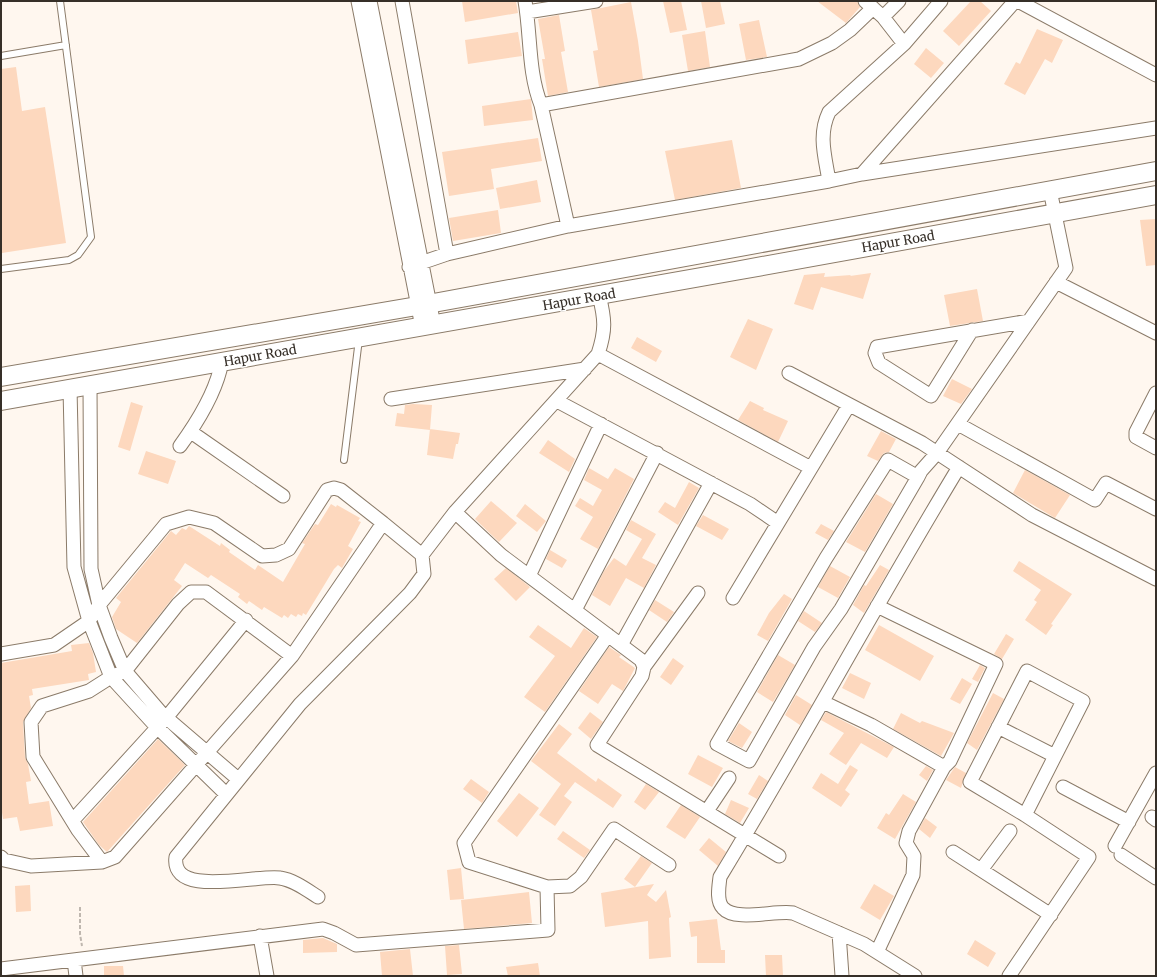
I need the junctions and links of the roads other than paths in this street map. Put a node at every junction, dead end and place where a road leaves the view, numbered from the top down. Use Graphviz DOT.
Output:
graph roads {
  1 [pos="60,1"];
  2 [pos="358,1"];
  3 [pos="370,1"];
  4 [pos="402,1"];
  5 [pos="596,1"];
  6 [pos="899,1"];
  7 [pos="941,1"];
  8 [pos="1015,1"];
  9 [pos="1018,1"];
  10 [pos="869,5"];
  11 [pos="526,7"];
  12 [pos="883,17"];
  13 [pos="904,44"];
  14 [pos="66,45"];
  15 [pos="1,56"];
  16 [pos="1156,75"];
  17 [pos="541,106"];
  18 [pos="1156,128"];
  19 [pos="1156,171"];
  20 [pos="862,174"];
  21 [pos="829,181"];
  22 [pos="1050,190"];
  23 [pos="1156,195"];
  24 [pos="1054,212"];
  25 [pos="568,226"];
  26 [pos="447,254"];
  27 [pos="422,262"];
  28 [pos="409,267"];
  29 [pos="1,269"];
  30 [pos="1056,282"];
  31 [pos="599,295"];
  32 [pos="424,304"];
  33 [pos="1030,321"];
  34 [pos="428,326"];
  35 [pos="972,330"];
  36 [pos="1156,333"];
  37 [pos="359,337"];
  38 [pos="598,354"];
  39 [pos="216,362"];
  40 [pos="585,369"];
  41 [pos="789,373"];
  42 [pos="1,377"];
  43 [pos="90,385"];
  44 [pos="70,388"];
  45 [pos="1156,393"];
  46 [pos="391,398"];
  47 [pos="1,401"];
  48 [pos="557,401"];
  49 [pos="849,404"];
  50 [pos="601,424"];
  51 [pos="958,424"];
  52 [pos="191,432"];
  53 [pos="180,446"];
  54 [pos="1156,448"];
  55 [pos="657,453"];
  56 [pos="937,453"];
  57 [pos="344,460"];
  58 [pos="960,467"];
  59 [pos="811,468"];
  60 [pos="90,474"];
  61 [pos="72,475"];
  62 [pos="918,477"];
  63 [pos="711,483"];
  64 [pos="284,496"];
  65 [pos="1156,509"];
  66 [pos="455,512"];
  67 [pos="383,523"];
  68 [pos="778,523"];
  69 [pos="422,555"];
  70 [pos="529,576"];
  71 [pos="1156,579"];
  72 [pos="698,593"];
  73 [pos="734,598"];
  74 [pos="100,605"];
  75 [pos="877,606"];
  76 [pos="575,610"];
  77 [pos="246,620"];
  78 [pos="89,621"];
  79 [pos="608,635"];
  80 [pos="621,645"];
  81 [pos="1,654"];
  82 [pos="292,656"];
  83 [pos="644,667"];
  84 [pos="125,671"];
  85 [pos="111,677"];
  86 [pos="823,702"];
  87 [pos="161,722"];
  88 [pos="998,727"];
  89 [pos="207,753"];
  90 [pos="1055,756"];
  91 [pos="196,766"];
  92 [pos="944,767"];
  93 [pos="1156,773"];
  94 [pos="729,778"];
  95 [pos="238,779"];
  96 [pos="1063,787"];
  97 [pos="226,794"];
  98 [pos="707,811"];
  99 [pos="1025,815"];
  100 [pos="73,820"];
  101 [pos="1129,822"];
  102 [pos="1010,831"];
  103 [pos="746,835"];
  104 [pos="953,852"];
  105 [pos="779,856"];
  106 [pos="1,857"];
  107 [pos="102,862"];
  108 [pos="669,865"];
  109 [pos="981,870"];
  110 [pos="1156,878"];
  111 [pos="547,887"];
  112 [pos="318,898"];
  113 [pos="1050,915"];
  114 [pos="839,933"];
  115 [pos="260,936"];
  116 [pos="877,952"];
  117 [pos="74,960"];
  118 [pos="1,970"];
  119 [pos="76,976"];
  120 [pos="267,976"];
  121 [pos="842,976"];
  122 [pos="914,976"];
  123 [pos="1009,976"];
  1 -- 14 [label="lane"];
  2 -- 28 [label="street"];
  3 -- 27 [label="street"];
  4 -- 26 [label="street"];
  5 -- 11 [label="street"];
  6 -- 12 [label="street"];
  7 -- 13 [label="street"];
  8 -- 20 [label="street"];
  9 -- 16 [label="street"];
  10 -- 12 [label="street"];
  10 -- 17 [label="street"];
  11 -- 17 [label="street"];
  12 -- 13 [label="street"];
  13 -- 21 [label="street"];
  14 -- 15 [label="lane"];
  14 -- 29 [label="lane"];
  17 -- 25 [label="street"];
  18 -- 20 [label="street"];
  19 -- 22 [label="main road, Hapur Road"];
  20 -- 21 [label="street"];
  21 -- 25 [label="street"];
  22 -- 24 [label="street"];
  22 -- 32 [label="main road, Hapur Road"];
  23 -- 24 [label="main road, Hapur Road"];
  24 -- 30 [label="street"];
  24 -- 31 [label="main road, Hapur Road"];
  25 -- 26 [label="street"];
  26 -- 27 [label="street"];
  27 -- 28 [label="street"];
  27 -- 32 [label="street"];
  28 -- 32 [label="street"];
  30 -- 33 [label="street"];
  30 -- 36 [label="street"];
  31 -- 34 [label="main road, Hapur Road"];
  31 -- 38 [label="street"];
  32 -- 34 [label="street"];
  32 -- 42 [label="main road, Hapur Road"];
  33 -- 35 [label="street"];
  33 -- 51 [label="street"];
  34 -- 37 [label="main road, Hapur Road"];
  35 -- 35 [label="street"];
  37 -- 39 [label="main road, Hapur Road"];
  37 -- 57 [label="lane"];
  38 -- 40 [label="street"];
  38 -- 59 [label="street"];
  39 -- 43 [label="main road, Hapur Road"];
  39 -- 52 [label="street"];
  40 -- 46 [label="street"];
  40 -- 48 [label="street"];
  41 -- 49 [label="street"];
  43 -- 44 [label="main road, Hapur Road"];
  43 -- 60 [label="street"];
  44 -- 47 [label="main road, Hapur Road"];
  44 -- 61 [label="street"];
  45 -- 54 [label="street"];
  48 -- 50 [label="street"];
  48 -- 66 [label="street"];
  49 -- 56 [label="street"];
  49 -- 59 [label="street"];
  50 -- 55 [label="street"];
  50 -- 70 [label="street"];
  51 -- 56 [label="street"];
  51 -- 65 [label="street"];
  52 -- 53 [label="street"];
  52 -- 64 [label="street"];
  55 -- 63 [label="street"];
  55 -- 76 [label="street"];
  56 -- 58 [label="street"];
  56 -- 62 [label="street"];
  58 -- 71 [label="street"];
  58 -- 75 [label="street"];
  59 -- 68 [label="street"];
  60 -- 61 [label="street"];
  60 -- 74 [label="street"];
  61 -- 78 [label="street"];
  62 -- 62 [label="street"];
  63 -- 68 [label="street"];
  63 -- 80 [label="street"];
  66 -- 69 [label="street"];
  66 -- 70 [label="street"];
  67 -- 69 [label="street"];
  67 -- 74 [label="street"];
  67 -- 82 [label="street"];
  68 -- 73 [label="street"];
  69 -- 95 [label="street"];
  70 -- 76 [label="street"];
  72 -- 83 [label="street"];
  74 -- 78 [label="street"];
  74 -- 84 [label="street"];
  75 -- 86 [label="street"];
  75 -- 92 [label="street"];
  76 -- 79 [label="street"];
  77 -- 82 [label="street"];
  77 -- 84 [label="street"];
  77 -- 87 [label="street"];
  78 -- 81 [label="street"];
  78 -- 85 [label="street"];
  79 -- 80 [label="street"];
  79 -- 111 [label="street"];
  80 -- 83 [label="street"];
  82 -- 89 [label="street"];
  83 -- 98 [label="street"];
  84 -- 85 [label="street"];
  84 -- 87 [label="street"];
  85 -- 87 [label="street"];
  85 -- 100 [label="street"];
  86 -- 92 [label="street"];
  86 -- 103 [label="street"];
  87 -- 89 [label="street"];
  87 -- 91 [label="street"];
  87 -- 100 [label="street"];
  88 -- 90 [label="street"];
  88 -- 90 [label="street"];
  88 -- 99 [label="street"];
  89 -- 91 [label="street"];
  89 -- 95 [label="street"];
  90 -- 99 [label="street"];
  91 -- 97 [label="street"];
  91 -- 107 [label="street"];
  92 -- 116 [label="street"];
  93 -- 101 [label="street"];
  94 -- 98 [label="street"];
  95 -- 97 [label="street"];
  96 -- 101 [label="street"];
  97 -- 112 [label="street"];
  98 -- 103 [label="street"];
  99 -- 113 [label="street"];
  100 -- 107 [label="street"];
  101 -- 110 [label="street"];
  102 -- 109 [label="street"];
  103 -- 105 [label="street"];
  103 -- 114 [label="street"];
  104 -- 109 [label="street"];
  106 -- 107 [label="street"];
  108 -- 111 [label="street"];
  109 -- 113 [label="street"];
  111 -- 115 [label="street"];
  113 -- 123 [label="street"];
  114 -- 116 [label="street"];
  114 -- 121 [label="street"];
  115 -- 117 [label="street"];
  115 -- 120 [label="street"];
  116 -- 122 [label="street"];
  117 -- 118 [label="street"];
  117 -- 119 [label="street"];
}
